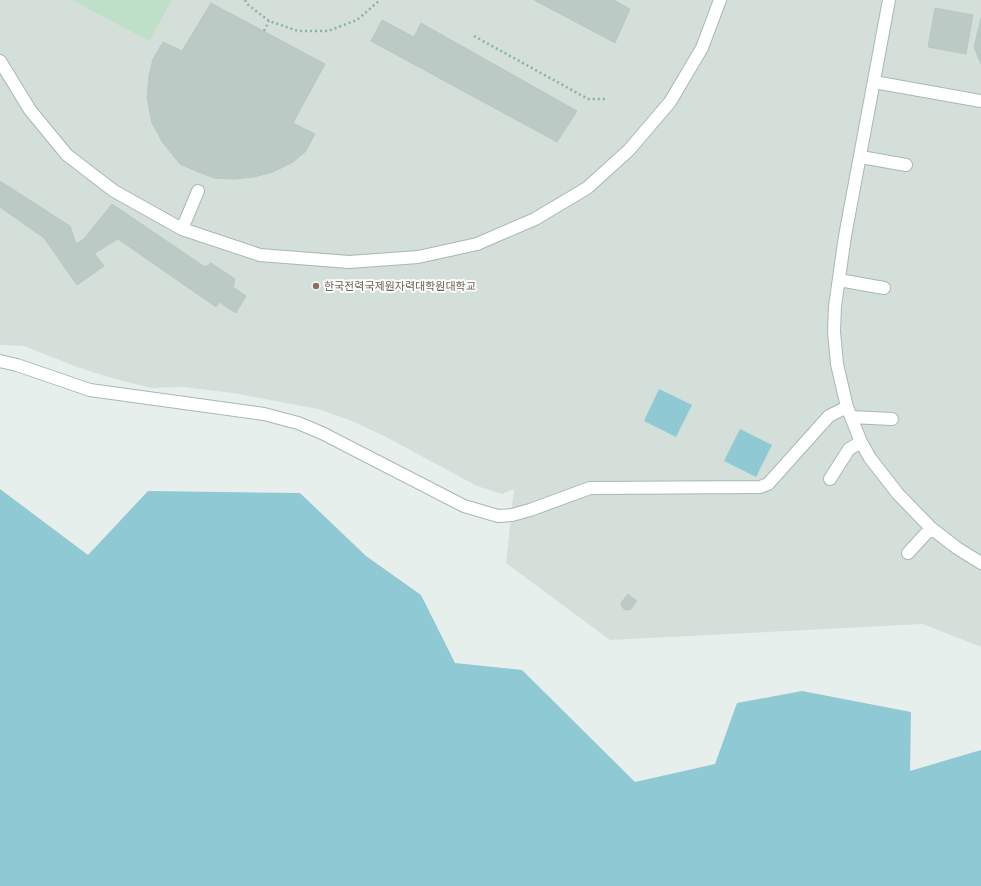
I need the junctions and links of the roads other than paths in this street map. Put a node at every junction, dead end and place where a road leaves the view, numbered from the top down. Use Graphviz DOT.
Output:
graph roads {
  1 [pos="720,0"];
  2 [pos="889,0"];
  3 [pos="0,61"];
  4 [pos="874,82"];
  5 [pos="981,100"];
  6 [pos="861,157"];
  7 [pos="906,165"];
  8 [pos="198,191"];
  9 [pos="182,229"];
  10 [pos="839,280"];
  11 [pos="884,288"];
  12 [pos="0,361"];
  13 [pos="849,412"];
  14 [pos="892,419"];
  15 [pos="861,442"];
  16 [pos="830,478"];
  17 [pos="931,528"];
  18 [pos="908,553"];
  19 [pos="981,563"];
  1 -- 9 [label="lane"];
  2 -- 4 [label="lane"];
  3 -- 9 [label="lane"];
  4 -- 5 [label="lane"];
  4 -- 6 [label="lane"];
  6 -- 7 [label="lane"];
  6 -- 10 [label="lane"];
  8 -- 9 [label="lane"];
  10 -- 11 [label="lane"];
  10 -- 13 [label="lane"];
  12 -- 13 [label="lane"];
  13 -- 14 [label="lane"];
  13 -- 15 [label="lane"];
  15 -- 16 [label="lane"];
  15 -- 17 [label="lane"];
  17 -- 18 [label="lane"];
  17 -- 19 [label="lane"];
}
